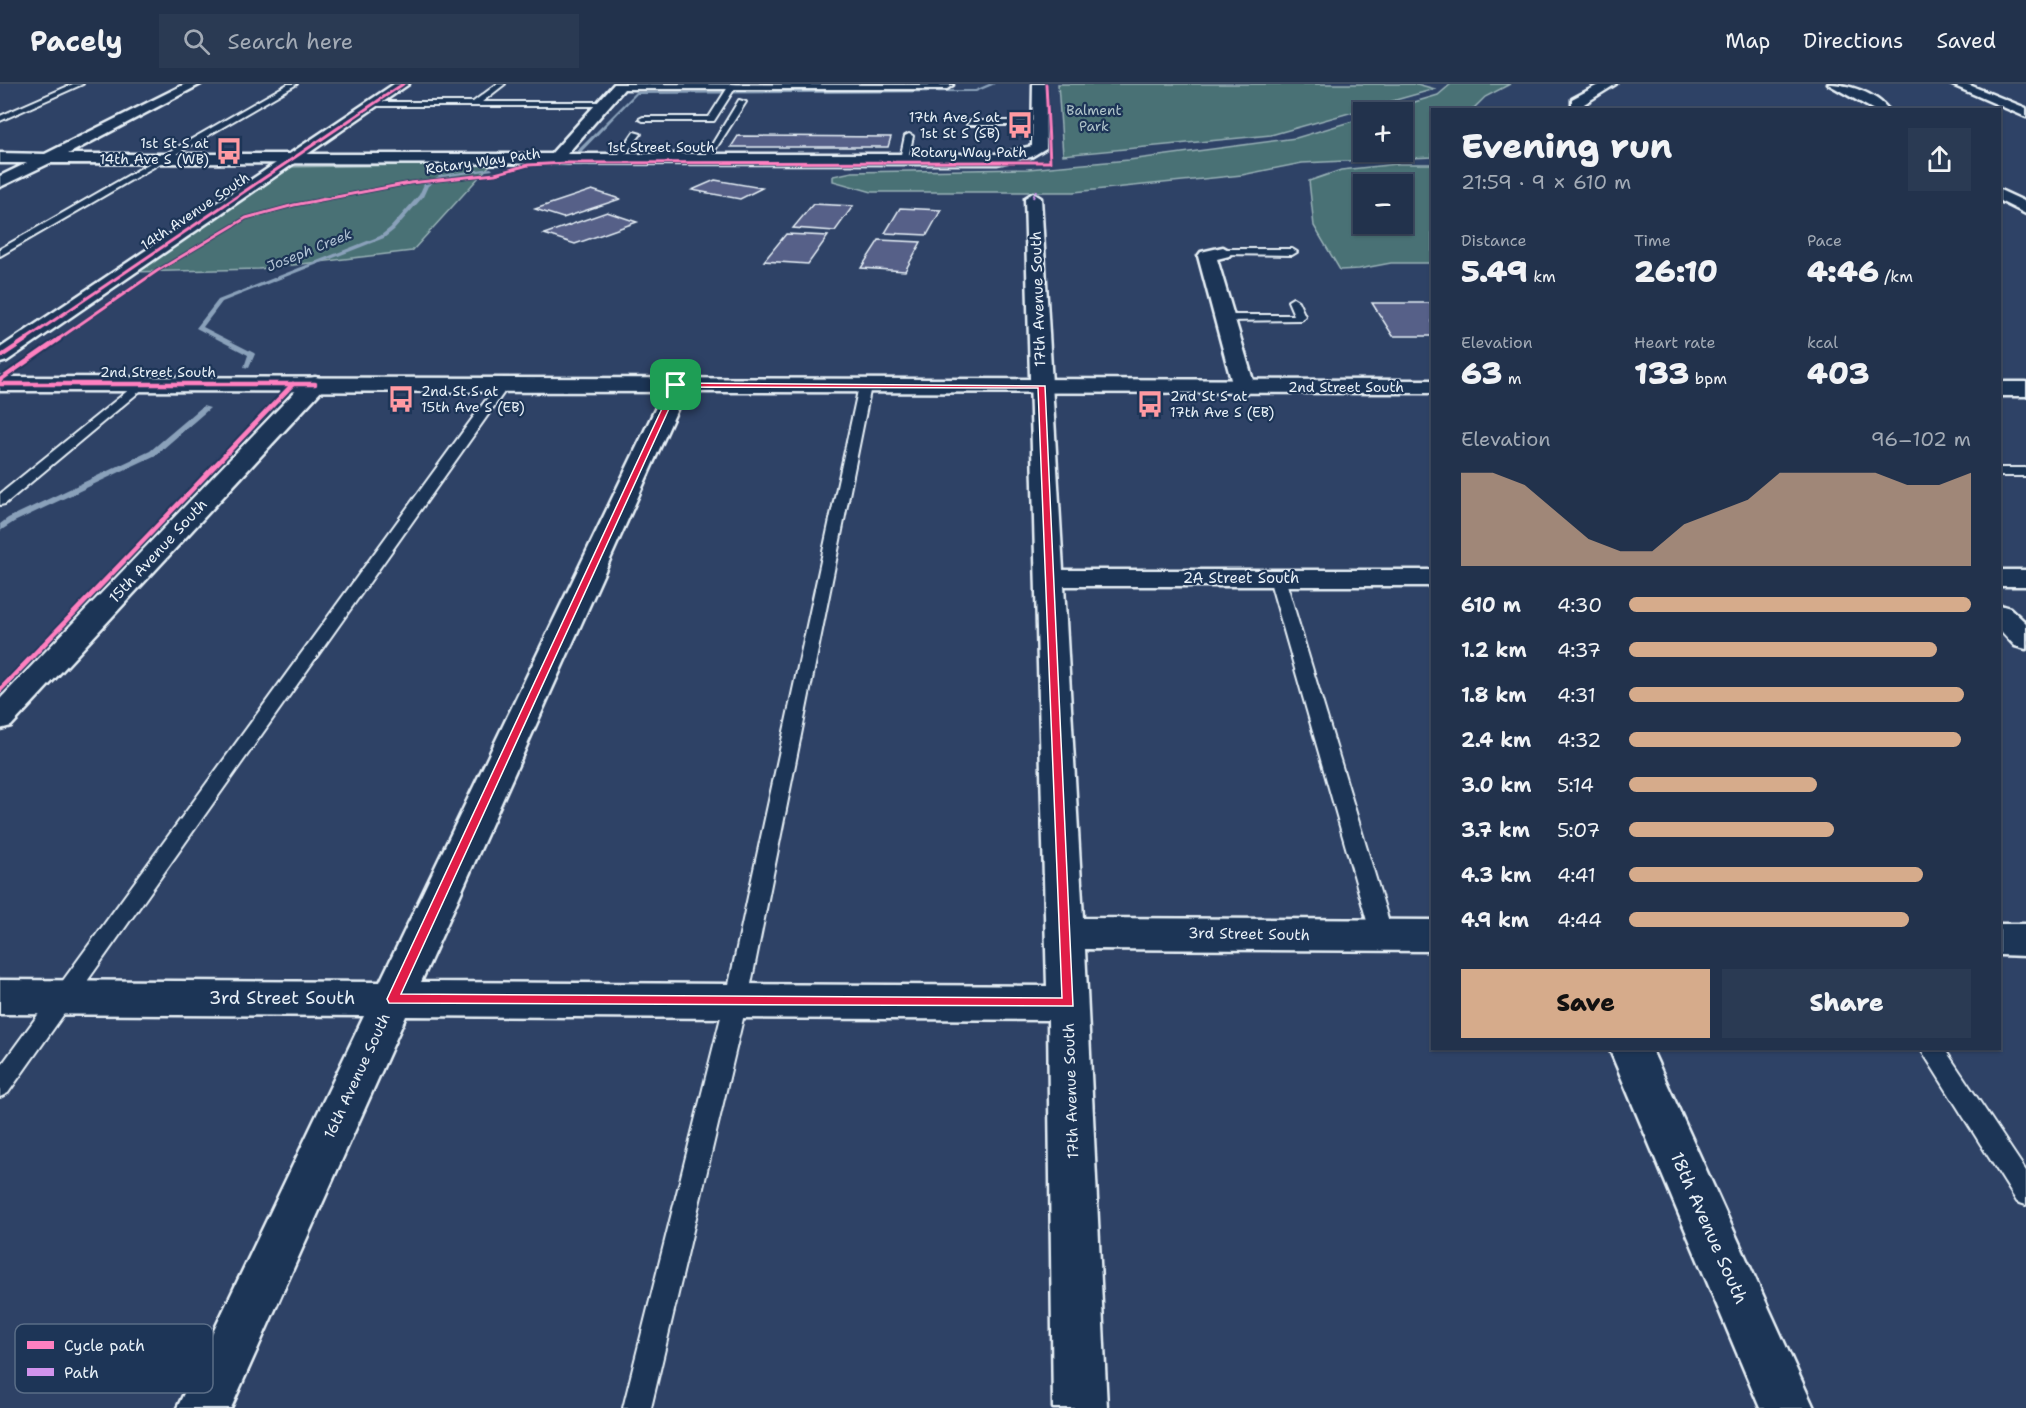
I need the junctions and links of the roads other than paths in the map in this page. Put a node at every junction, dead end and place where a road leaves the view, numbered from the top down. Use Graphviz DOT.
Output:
graph roads {
  1 [pos="79,84"];
  2 [pos="195,84"];
  3 [pos="293,84"];
  4 [pos="403,84"];
  5 [pos="501,84"];
  6 [pos="1039,84"];
  7 [pos="1610,84"];
  8 [pos="1834,84"];
  9 [pos="1956,84"];
  10 [pos="621,85"];
  11 [pos="733,85"];
  12 [pos="947,86"];
  13 [pos="742,102"];
  14 [pos="373,104"];
  15 [pos="475,104"];
  16 [pos="604,104"];
  17 [pos="1578,108"];
  18 [pos="1881,108"];
  19 [pos="2026,113"];
  20 [pos="0,119"];
  21 [pos="643,119"];
  22 [pos="970,123"];
  23 [pos="1039,123"];
  24 [pos="637,134"];
  25 [pos="909,136"];
  26 [pos="0,158"];
  27 [pos="48,158"];
  28 [pos="164,158"];
  29 [pos="295,158"];
  30 [pos="555,159"];
  31 [pos="616,159"];
  32 [pos="705,159"];
  33 [pos="904,159"];
  34 [pos="0,182"];
  35 [pos="2001,196"];
  36 [pos="1034,198"];
  37 [pos="2026,209"];
  38 [pos="1223,252"];
  39 [pos="1292,252"];
  40 [pos="0,253"];
  41 [pos="1293,301"];
  42 [pos="1224,318"];
  43 [pos="0,357"];
  44 [pos="0,384"];
  45 [pos="141,384"];
  46 [pos="315,384"];
  47 [pos="503,385"];
  48 [pos="676,385"];
  49 [pos="865,386"];
  50 [pos="1042,386"];
  51 [pos="1244,387"];
  52 [pos="1431,387"];
  53 [pos="2001,389"];
  54 [pos="2026,389"];
  55 [pos="2001,472"];
  56 [pos="2026,472"];
  57 [pos="0,501"];
  58 [pos="1050,578"];
  59 [pos="1277,578"];
  60 [pos="1431,578"];
  61 [pos="2001,578"];
  62 [pos="2026,578"];
  63 [pos="2001,615"];
  64 [pos="2026,640"];
  65 [pos="0,718"];
  66 [pos="1065,933"];
  67 [pos="1382,935"];
  68 [pos="1431,936"];
  69 [pos="0,997"];
  70 [pos="63,997"];
  71 [pos="393,999"];
  72 [pos="736,1001"];
  73 [pos="1068,1003"];
  74 [pos="1631,1050"];
  75 [pos="1932,1050"];
  76 [pos="0,1086"];
  77 [pos="2026,1193"];
  78 [pos="213,1389"];
  79 [pos="211,1393"];
  80 [pos="204,1408"];
  81 [pos="637,1408"];
  82 [pos="1080,1408"];
  83 [pos="1787,1408"];
  1 -- 20 [label="lane"];
  2 -- 27 [label="street"];
  3 -- 28 [label="lane"];
  4 -- 14 [label="street, 14th Avenue South"];
  5 -- 15 [label="lane"];
  6 -- 23 [label="street"];
  7 -- 17 [label="street"];
  8 -- 18 [label="street"];
  9 -- 19 [label="street"];
  10 -- 11 [label="street"];
  10 -- 16 [label="street"];
  11 -- 12 [label="street"];
  11 -- 21 [label="lane"];
  13 -- 32 [label="lane"];
  14 -- 15 [label="lane"];
  14 -- 29 [label="street, 14th Avenue South"];
  15 -- 16 [label="lane"];
  16 -- 30 [label="street"];
  22 -- 23 [label="lane"];
  23 -- 33 [label="street, 1st Street South"];
  24 -- 31 [label="lane"];
  25 -- 33 [label="lane"];
  26 -- 27 [label="street, 1st Street South"];
  27 -- 28 [label="street, 1st Street South"];
  27 -- 34 [label="street"];
  28 -- 29 [label="street, 1st Street South"];
  28 -- 40 [label="lane"];
  29 -- 30 [label="street, 1st Street South"];
  29 -- 43 [label="street, 14th Avenue South"];
  30 -- 31 [label="street, 1st Street South"];
  31 -- 32 [label="street, 1st Street South"];
  32 -- 33 [label="street, 1st Street South"];
  35 -- 37 [label="street"];
  36 -- 50 [label="street, 17th Avenue South"];
  38 -- 39 [label="lane"];
  38 -- 42 [label="street"];
  41 -- 42 [label="lane"];
  42 -- 51 [label="street"];
  44 -- 45 [label="street, 2nd Street South"];
  45 -- 46 [label="street, 2nd Street South"];
  45 -- 57 [label="lane"];
  46 -- 47 [label="street, 2nd Street South"];
  46 -- 65 [label="street, 15th Avenue South"];
  47 -- 48 [label="street, 2nd Street South"];
  47 -- 70 [label="lane"];
  48 -- 49 [label="street, 2nd Street South"];
  48 -- 71 [label="street, 16th Avenue South"];
  49 -- 50 [label="street, 2nd Street South"];
  49 -- 72 [label="lane"];
  50 -- 51 [label="street, 2nd Street South"];
  50 -- 58 [label="street, 17th Avenue South"];
  51 -- 52 [label="street, 2nd Street South"];
  53 -- 54 [label="street"];
  55 -- 56 [label="lane"];
  58 -- 59 [label="street, 2A Street South"];
  58 -- 66 [label="street, 17th Avenue South"];
  59 -- 60 [label="street, 2A Street South"];
  59 -- 67 [label="lane"];
  61 -- 62 [label="street"];
  63 -- 64 [label="street"];
  66 -- 67 [label="street, 3rd Street South"];
  66 -- 73 [label="street, 17th Avenue South"];
  67 -- 68 [label="street, 3rd Street South"];
  69 -- 70 [label="street, 3rd Street South"];
  70 -- 71 [label="street, 3rd Street South"];
  70 -- 76 [label="lane"];
  71 -- 72 [label="street, 3rd Street South"];
  71 -- 78 [label="street, 16th Avenue South"];
  72 -- 73 [label="street, 3rd Street South"];
  72 -- 81 [label="lane"];
  73 -- 82 [label="street, 17th Avenue South"];
  74 -- 83 [label="street, 18th Avenue South"];
  75 -- 77 [label="lane"];
  79 -- 80 [label="street, 16th Avenue South"];
}
